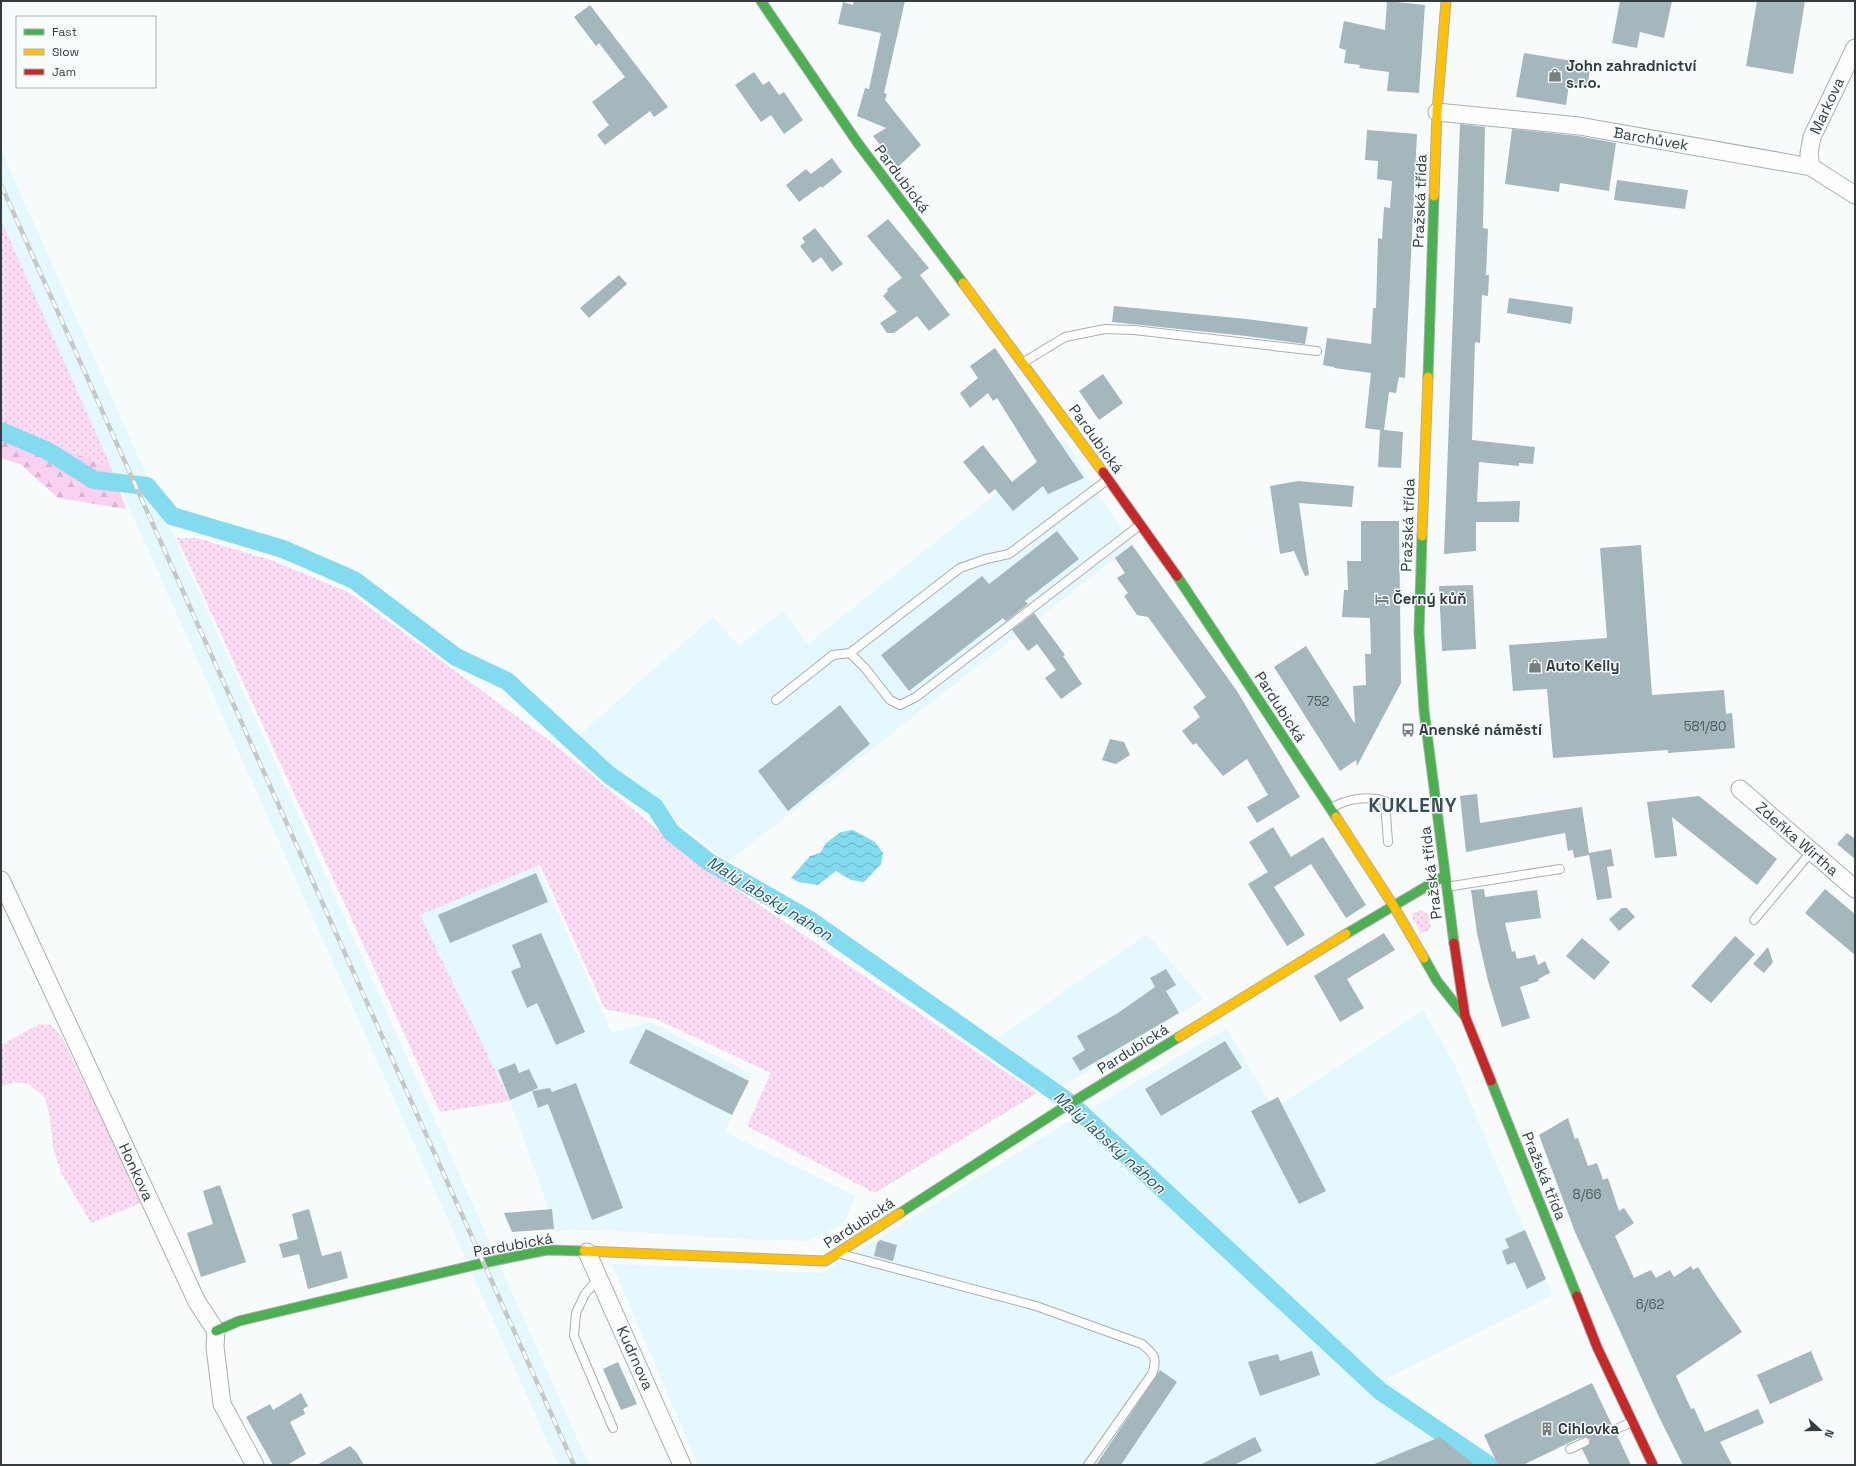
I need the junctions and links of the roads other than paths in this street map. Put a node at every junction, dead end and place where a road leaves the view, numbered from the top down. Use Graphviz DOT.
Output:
graph roads {
  1 [pos="760,1"];
  2 [pos="1446,1"];
  3 [pos="1855,48"];
  4 [pos="1437,112"];
  5 [pos="1811,167"];
  6 [pos="1855,195"];
  7 [pos="1317,351"];
  8 [pos="1023,363"];
  9 [pos="1108,480"];
  10 [pos="1141,525"];
  11 [pos="850,653"];
  12 [pos="776,700"];
  13 [pos="1740,789"];
  14 [pos="1330,809"];
  15 [pos="1388,842"];
  16 [pos="1811,852"];
  17 [pos="1560,869"];
  18 [pos="1444,876"];
  19 [pos="1,880"];
  20 [pos="1446,887"];
  21 [pos="1855,889"];
  22 [pos="1393,905"];
  23 [pos="1754,920"];
  24 [pos="1465,1016"];
  25 [pos="587,1252"];
  26 [pos="837,1253"];
  27 [pos="599,1278"];
  28 [pos="216,1331"];
  29 [pos="1632,1421"];
  30 [pos="613,1428"];
  31 [pos="1614,1430"];
  32 [pos="1585,1442"];
  33 [pos="1570,1449"];
  34 [pos="255,1465"];
  35 [pos="682,1465"];
  36 [pos="1088,1465"];
  37 [pos="1653,1465"];
  1 -- 8 [label="street, Pardubická"];
  2 -- 4 [label="street, Pražská třída"];
  3 -- 5 [label="street, Markova"];
  4 -- 5 [label="street, Barchůvek"];
  4 -- 18 [label="street, Pražská třída"];
  5 -- 6 [label="street, Barchůvek"];
  7 -- 8 [label="lane"];
  8 -- 9 [label="street, Pardubická"];
  9 -- 10 [label="street, Pardubická"];
  9 -- 11 [label="lane"];
  10 -- 11 [label="lane"];
  10 -- 14 [label="street, Pardubická"];
  11 -- 12 [label="lane"];
  13 -- 16 [label="street, Zdeňka Wirtha"];
  14 -- 15 [label="lane"];
  14 -- 22 [label="street, Pardubická"];
  16 -- 21 [label="street, Zdeňka Wirtha"];
  16 -- 23 [label="lane"];
  17 -- 20 [label="lane"];
  18 -- 20 [label="street, Pražská třída"];
  18 -- 22 [label="street, Pardubická"];
  19 -- 28 [label="street, Honkova"];
  20 -- 24 [label="street, Pražská třída"];
  22 -- 24 [label="street, Pardubická"];
  22 -- 26 [label="street, Pardubická"];
  24 -- 29 [label="street, Pražská třída"];
  25 -- 26 [label="street, Pardubická"];
  25 -- 27 [label="street, Kudrnova"];
  25 -- 28 [label="street, Pardubická"];
  26 -- 36 [label="lane"];
  27 -- 30 [label="lane"];
  27 -- 35 [label="street, Kudrnova"];
  28 -- 34 [label="street"];
  29 -- 31 [label="lane"];
  29 -- 37 [label="street, Pražská třída"];
  32 -- 33 [label="lane"];
}
